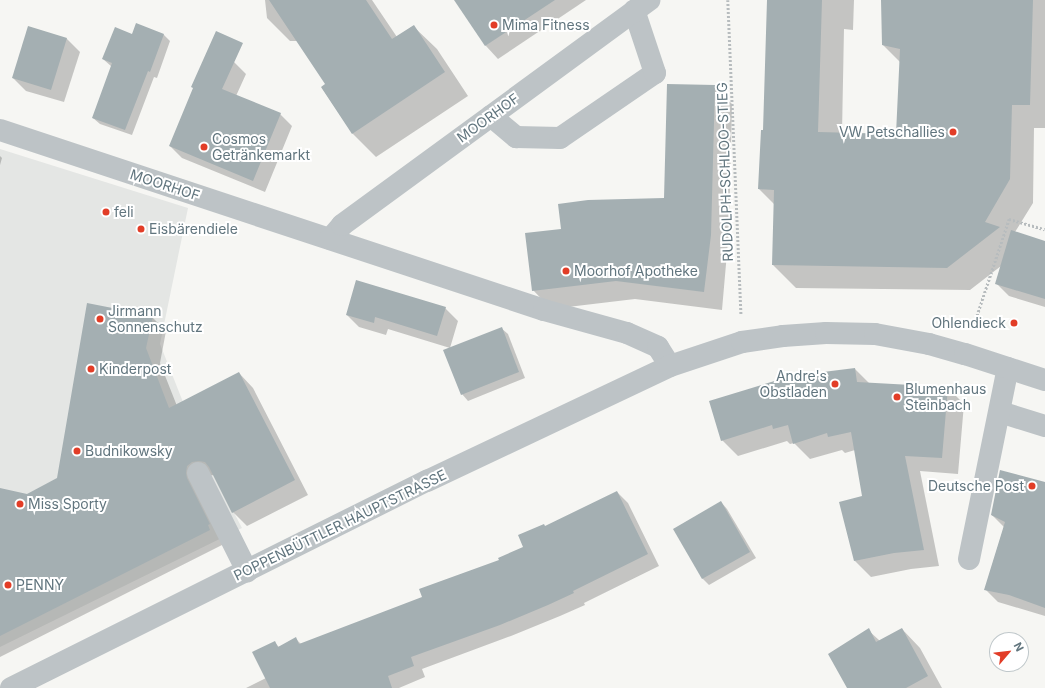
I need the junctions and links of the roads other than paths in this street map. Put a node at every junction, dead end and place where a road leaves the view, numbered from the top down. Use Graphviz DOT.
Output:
graph roads {
  1 [pos="642,5"];
  2 [pos="491,116"];
  3 [pos="0,130"];
  4 [pos="330,239"];
  5 [pos="670,366"];
  6 [pos="1008,368"];
  7 [pos="1045,380"];
  8 [pos="1000,412"];
  9 [pos="1045,426"];
  10 [pos="198,473"];
  11 [pos="969,559"];
  12 [pos="247,571"];
  13 [pos="11,688"];
  1 -- 2 [label="street, MOORHOF"];
  1 -- 2 [label="street"];
  2 -- 4 [label="street, MOORHOF"];
  3 -- 4 [label="street, MOORHOF"];
  4 -- 5 [label="street, MOORHOF"];
  5 -- 6 [label="street, POPPENBÜTTLER HAUPTSTRASSE"];
  5 -- 12 [label="street, POPPENBÜTTLER HAUPTSTRASSE"];
  6 -- 7 [label="street, POPPENBÜTTLER HAUPTSTRASSE"];
  6 -- 8 [label="street"];
  8 -- 9 [label="street"];
  8 -- 11 [label="street"];
  10 -- 12 [label="street"];
  12 -- 13 [label="street, POPPENBÜTTLER HAUPTSTRASSE"];
}
